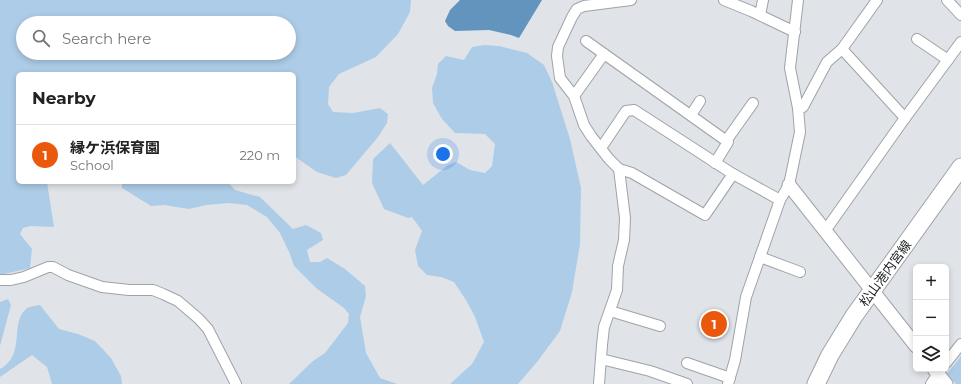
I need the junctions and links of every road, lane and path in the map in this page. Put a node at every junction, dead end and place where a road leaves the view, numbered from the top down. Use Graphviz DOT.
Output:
graph roads {
  1 [pos="631,0"];
  2 [pos="724,0"];
  3 [pos="763,0"];
  4 [pos="798,0"];
  5 [pos="877,0"];
  6 [pos="947,0"];
  7 [pos="760,15"];
  8 [pos="961,15"];
  9 [pos="795,32"];
  10 [pos="917,39"];
  11 [pos="586,41"];
  12 [pos="961,42"];
  13 [pos="842,49"];
  14 [pos="604,54"];
  15 [pos="948,60"];
  16 [pos="574,96"];
  17 [pos="700,102"];
  18 [pos="753,103"];
  19 [pos="798,108"];
  20 [pos="691,115"];
  21 [pos="905,118"];
  22 [pos="726,140"];
  23 [pos="601,148"];
  24 [pos="715,163"];
  25 [pos="619,169"];
  26 [pos="960,170"];
  27 [pos="733,174"];
  28 [pos="790,185"];
  29 [pos="780,200"];
  30 [pos="826,231"];
  31 [pos="760,257"];
  32 [pos="800,272"];
  33 [pos="0,280"];
  34 [pos="872,290"];
  35 [pos="610,311"];
  36 [pos="660,326"];
  37 [pos="913,342"];
  38 [pos="961,344"];
  39 [pos="949,359"];
  40 [pos="601,360"];
  41 [pos="687,363"];
  42 [pos="936,374"];
  43 [pos="729,381"];
  44 [pos="236,384"];
  45 [pos="599,384"];
  46 [pos="687,384"];
  47 [pos="816,384"];
  48 [pos="946,384"];
  1 -- 16 [label="street"];
  2 -- 7 [label="street"];
  3 -- 7 [label="street"];
  4 -- 9 [label="street"];
  5 -- 13 [label="street"];
  6 -- 8 [label="street"];
  7 -- 9 [label="street"];
  9 -- 19 [label="street"];
  10 -- 15 [label="street"];
  11 -- 14 [label="street"];
  12 -- 15 [label="street"];
  13 -- 19 [label="street"];
  13 -- 21 [label="street"];
  14 -- 16 [label="street"];
  14 -- 20 [label="street"];
  15 -- 21 [label="street"];
  16 -- 23 [label="street"];
  17 -- 20 [label="street"];
  18 -- 22 [label="street"];
  19 -- 28 [label="street"];
  20 -- 22 [label="street"];
  21 -- 30 [label="street"];
  22 -- 24 [label="street"];
  23 -- 24 [label="street"];
  23 -- 25 [label="street"];
  24 -- 27 [label="street"];
  25 -- 27 [label="street"];
  25 -- 35 [label="street"];
  26 -- 34 [label="main road, 松山港内宮線"];
  27 -- 29 [label="street"];
  28 -- 29 [label="street"];
  28 -- 30 [label="street"];
  29 -- 31 [label="street"];
  30 -- 34 [label="street"];
  31 -- 32 [label="street"];
  31 -- 43 [label="street"];
  33 -- 44 [label="street"];
  34 -- 37 [label="street"];
  34 -- 47 [label="main road, 松山港内宮線"];
  35 -- 36 [label="street"];
  35 -- 40 [label="street"];
  38 -- 39 [label="street"];
  40 -- 45 [label="street"];
  40 -- 46 [label="street"];
  41 -- 43 [label="street"];
  42 -- 48 [label="street"];
}
